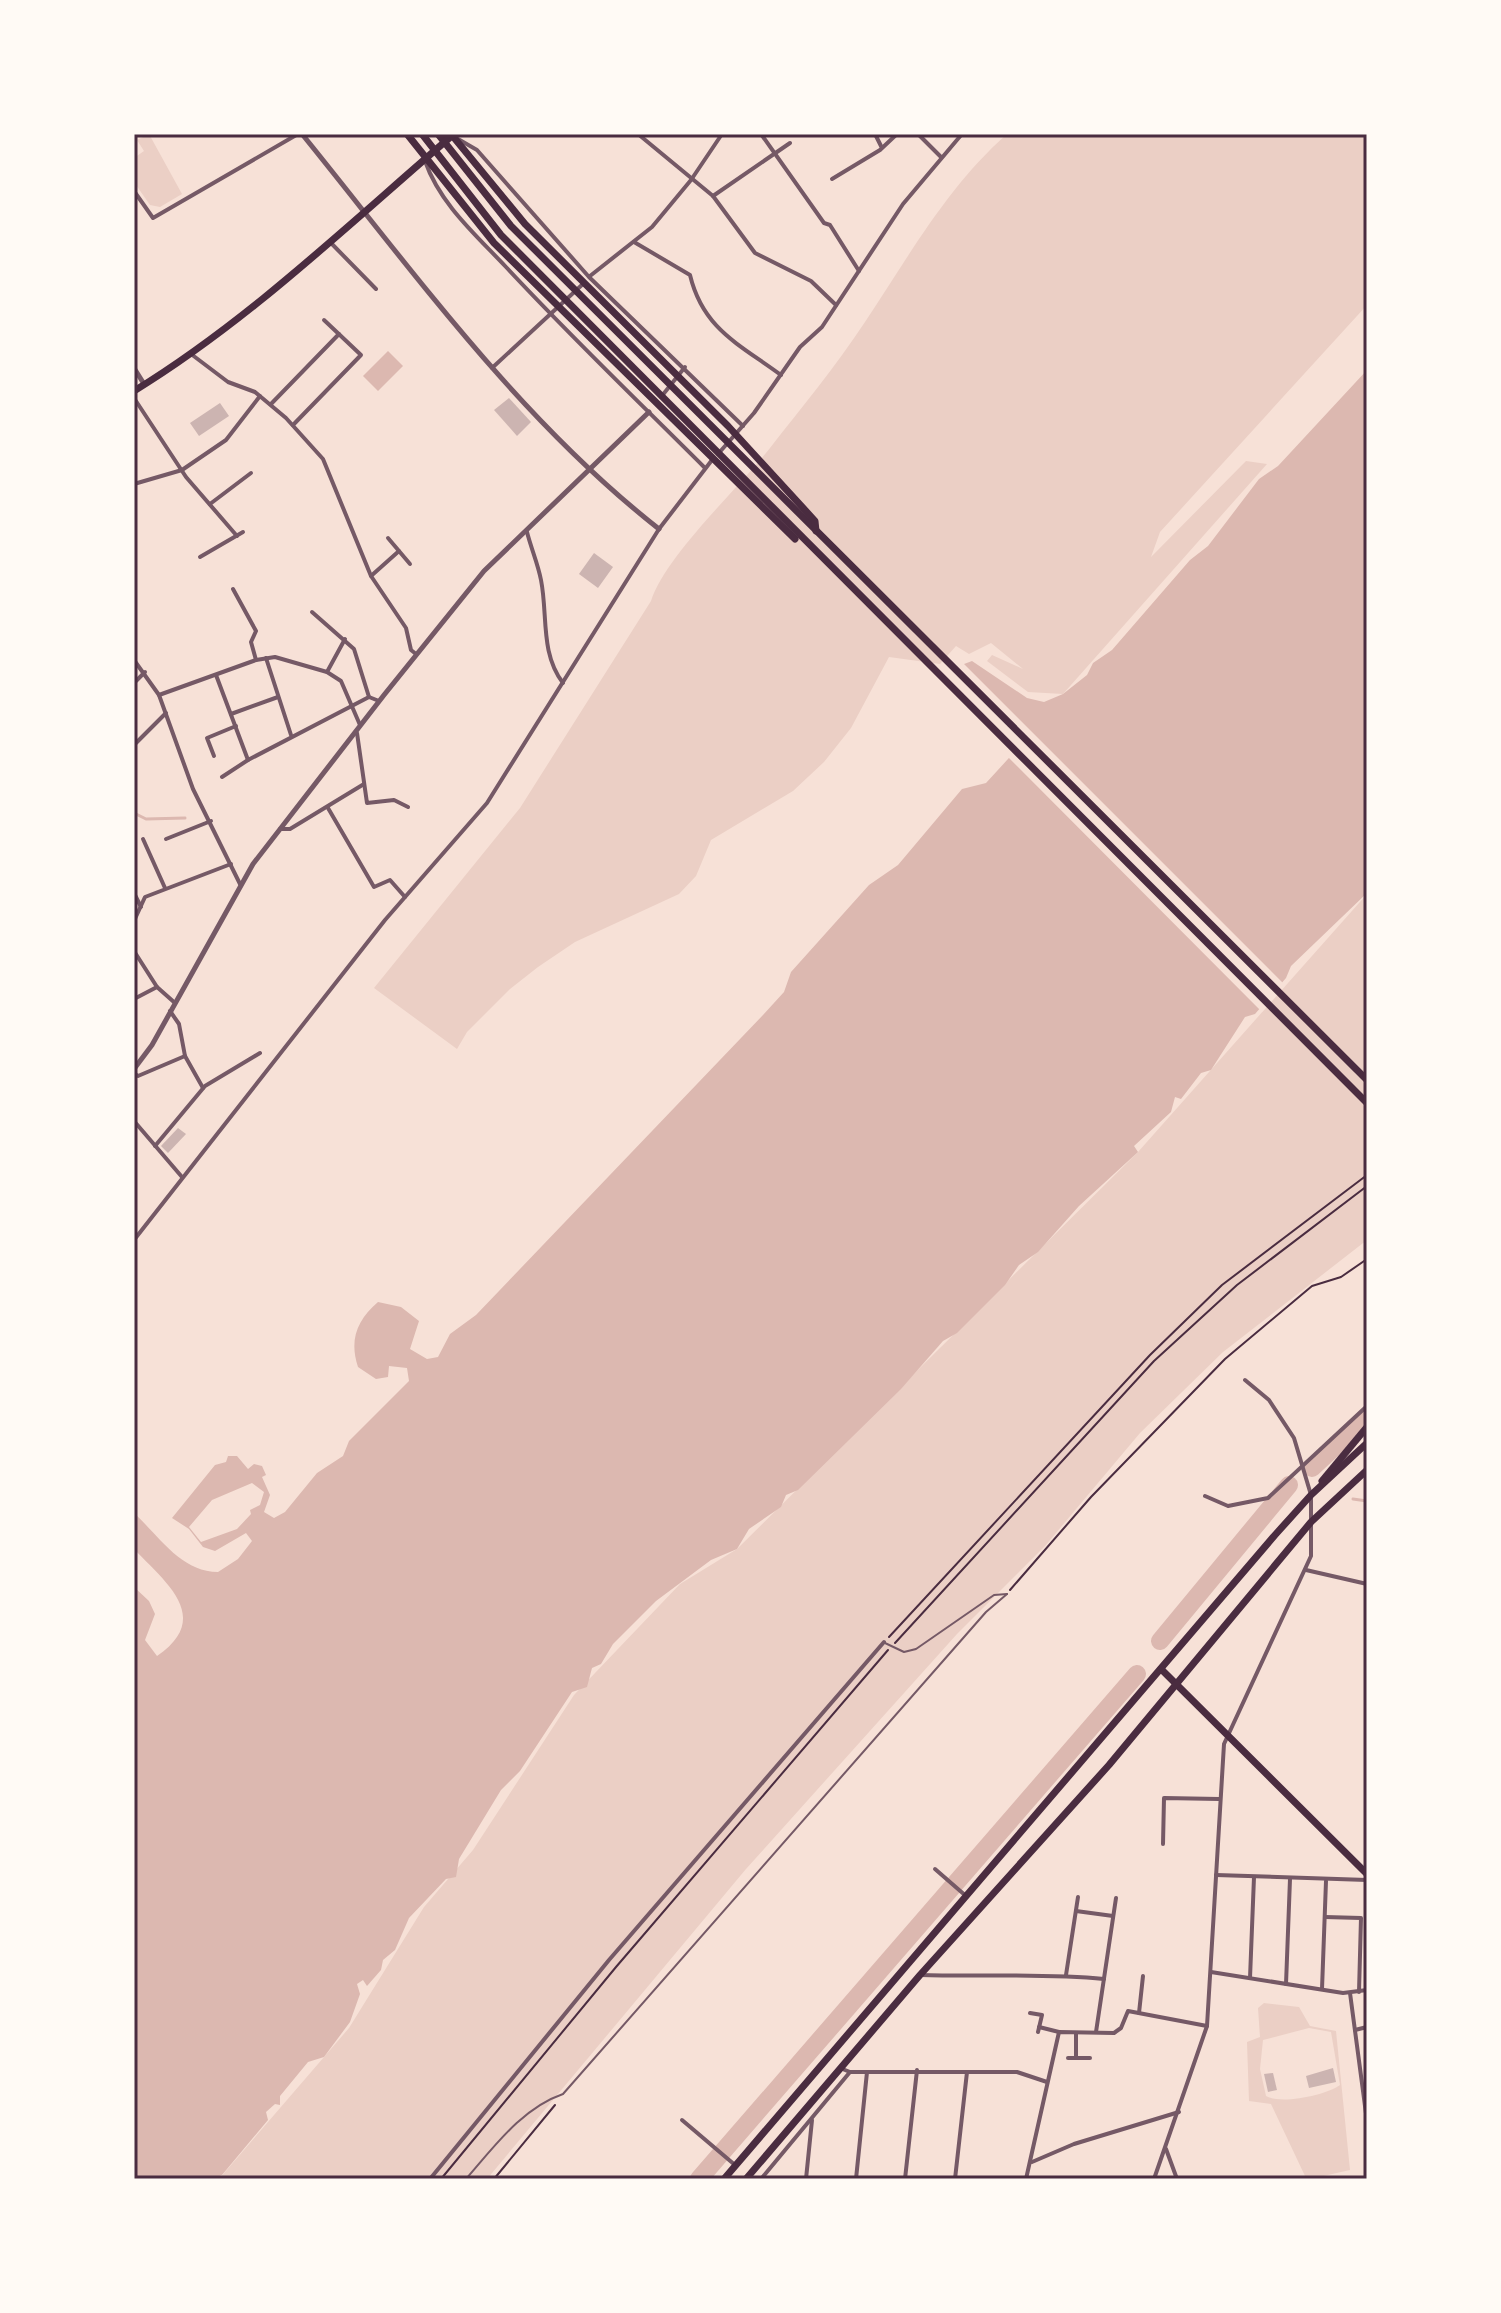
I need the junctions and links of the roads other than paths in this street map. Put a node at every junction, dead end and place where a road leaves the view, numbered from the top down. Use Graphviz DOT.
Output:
graph roads {
  1 [pos="300,134"];
  2 [pos="407,134"];
  3 [pos="422,134"];
  4 [pos="438,134"];
  5 [pos="638,134"];
  6 [pos="722,134"];
  7 [pos="761,134"];
  8 [pos="875,134"];
  9 [pos="897,134"];
  10 [pos="918,134"];
  11 [pos="962,134"];
  12 [pos="453,135"];
  13 [pos="790,143"];
  14 [pos="881,146"];
  15 [pos="774,152"];
  16 [pos="941,157"];
  17 [pos="424,159"];
  18 [pos="832,179"];
  19 [pos="691,180"];
  20 [pos="134,191"];
  21 [pos="713,196"];
  22 [pos="366,212"];
  23 [pos="329,241"];
  24 [pos="634,242"];
  25 [pos="859,271"];
  26 [pos="585,278"];
  27 [pos="376,289"];
  28 [pos="836,305"];
  29 [pos="552,316"];
  30 [pos="324,320"];
  31 [pos="339,334"];
  32 [pos="191,354"];
  33 [pos="685,367"];
  34 [pos="134,368"];
  35 [pos="492,368"];
  36 [pos="781,375"];
  37 [pos="144,384"];
  38 [pos="134,391"];
  39 [pos="260,396"];
  40 [pos="134,398"];
  41 [pos="271,405"];
  42 [pos="649,412"];
  43 [pos="293,425"];
  44 [pos="743,426"];
  45 [pos="705,468"];
  46 [pos="182,470"];
  47 [pos="590,470"];
  48 [pos="251,473"];
  49 [pos="134,484"];
  50 [pos="210,504"];
  51 [pos="659,529"];
  52 [pos="243,532"];
  53 [pos="527,532"];
  54 [pos="817,532"];
  55 [pos="237,536"];
  56 [pos="388,538"];
  57 [pos="805,543"];
  58 [pos="399,551"];
  59 [pos="200,557"];
  60 [pos="410,564"];
  61 [pos="371,576"];
  62 [pos="233,589"];
  63 [pos="312,612"];
  64 [pos="345,639"];
  65 [pos="416,654"];
  66 [pos="266,658"];
  67 [pos="134,660"];
  68 [pos="256,660"];
  69 [pos="145,672"];
  70 [pos="327,672"];
  71 [pos="216,675"];
  72 [pos="134,683"];
  73 [pos="563,683"];
  74 [pos="159,695"];
  75 [pos="278,696"];
  76 [pos="369,697"];
  77 [pos="379,701"];
  78 [pos="352,706"];
  79 [pos="166,713"];
  80 [pos="231,714"];
  81 [pos="236,726"];
  82 [pos="358,728"];
  83 [pos="291,735"];
  84 [pos="134,745"];
  85 [pos="214,756"];
  86 [pos="248,760"];
  87 [pos="222,777"];
  88 [pos="364,784"];
  89 [pos="408,807"];
  90 [pos="328,808"];
  91 [pos="211,821"];
  92 [pos="280,829"];
  93 [pos="143,839"];
  94 [pos="166,839"];
  95 [pos="231,864"];
  96 [pos="240,884"];
  97 [pos="165,889"];
  98 [pos="134,893"];
  99 [pos="405,897"];
  100 [pos="141,907"];
  101 [pos="134,921"];
  102 [pos="134,951"];
  103 [pos="157,987"];
  104 [pos="134,999"];
  105 [pos="175,1003"];
  106 [pos="170,1011"];
  107 [pos="260,1053"];
  108 [pos="185,1056"];
  109 [pos="134,1071"];
  110 [pos="1367,1080"];
  111 [pos="203,1088"];
  112 [pos="1367,1103"];
  113 [pos="134,1121"];
  114 [pos="155,1146"];
  115 [pos="182,1177"];
  116 [pos="135,1236"];
  117 [pos="1245,1380"];
  118 [pos="1367,1406"];
  119 [pos="1367,1427"];
  120 [pos="1367,1443"];
  121 [pos="1303,1462"];
  122 [pos="1367,1470"];
  123 [pos="1311,1495"];
  124 [pos="1205,1496"];
  125 [pos="1311,1522"];
  126 [pos="1306,1570"];
  127 [pos="1367,1584"];
  128 [pos="884,1642"];
  129 [pos="1161,1669"];
  130 [pos="1177,1683"];
  131 [pos="1229,1735"];
  132 [pos="1219,1799"];
  133 [pos="1163,1844"];
  134 [pos="935,1869"];
  135 [pos="1216,1875"];
  136 [pos="1254,1877"];
  137 [pos="1367,1877"];
  138 [pos="1290,1879"];
  139 [pos="1326,1881"];
  140 [pos="967,1897"];
  141 [pos="1078,1897"];
  142 [pos="1116,1898"];
  143 [pos="1076,1911"];
  144 [pos="1113,1916"];
  145 [pos="1325,1917"];
  146 [pos="1211,1972"];
  147 [pos="920,1975"];
  148 [pos="1066,1975"];
  149 [pos="1143,1976"];
  150 [pos="1250,1978"];
  151 [pos="1104,1979"];
  152 [pos="1286,1984"];
  153 [pos="1322,1989"];
  154 [pos="1367,1990"];
  155 [pos="1359,1992"];
  156 [pos="1350,1993"];
  157 [pos="1030,2013"];
  158 [pos="1139,2013"];
  159 [pos="1207,2026"];
  160 [pos="1367,2027"];
  161 [pos="1355,2030"];
  162 [pos="1059,2032"];
  163 [pos="1096,2032"];
  164 [pos="1076,2033"];
  165 [pos="1068,2058"];
  166 [pos="1076,2058"];
  167 [pos="1090,2058"];
  168 [pos="1367,2065"];
  169 [pos="1360,2066"];
  170 [pos="840,2068"];
  171 [pos="917,2070"];
  172 [pos="850,2072"];
  173 [pos="867,2072"];
  174 [pos="967,2072"];
  175 [pos="1047,2082"];
  176 [pos="1179,2112"];
  177 [pos="812,2118"];
  178 [pos="682,2120"];
  179 [pos="1367,2121"];
  180 [pos="1165,2147"];
  181 [pos="1032,2162"];
  182 [pos="735,2165"];
  183 [pos="430,2179"];
  184 [pos="466,2179"];
  185 [pos="724,2179"];
  186 [pos="746,2179"];
  187 [pos="761,2179"];
  188 [pos="806,2179"];
  189 [pos="856,2179"];
  190 [pos="905,2179"];
  191 [pos="955,2179"];
  192 [pos="1026,2179"];
  193 [pos="1154,2179"];
  194 [pos="1177,2179"];
  1 -- 20 [label="street"];
  1 -- 22 [label="street"];
  2 -- 17 [label="main road"];
  3 -- 57 [label="main road"];
  4 -- 54 [label="main road"];
  5 -- 19 [label="street"];
  6 -- 19 [label="street"];
  7 -- 15 [label="street"];
  8 -- 14 [label="street"];
  9 -- 14 [label="street"];
  10 -- 16 [label="street"];
  11 -- 16 [label="street"];
  12 -- 17 [label="main road"];
  12 -- 26 [label="main road"];
  12 -- 26 [label="street"];
  13 -- 15 [label="street"];
  14 -- 18 [label="street"];
  15 -- 21 [label="street"];
  15 -- 25 [label="street"];
  16 -- 25 [label="street"];
  17 -- 22 [label="main road"];
  17 -- 29 [label="street"];
  17 -- 57 [label="main road"];
  19 -- 21 [label="street"];
  19 -- 24 [label="street"];
  21 -- 28 [label="street"];
  22 -- 23 [label="main road"];
  22 -- 35 [label="street"];
  23 -- 27 [label="street"];
  23 -- 32 [label="main road"];
  24 -- 26 [label="street"];
  24 -- 36 [label="street"];
  25 -- 28 [label="street"];
  26 -- 29 [label="street"];
  26 -- 33 [label="street"];
  26 -- 54 [label="main road"];
  28 -- 36 [label="street"];
  29 -- 35 [label="street"];
  29 -- 42 [label="street"];
  30 -- 31 [label="street"];
  31 -- 41 [label="street"];
  31 -- 43 [label="street"];
  32 -- 37 [label="main road"];
  32 -- 39 [label="street"];
  33 -- 42 [label="street"];
  33 -- 44 [label="street"];
  34 -- 37 [label="street"];
  35 -- 47 [label="street"];
  36 -- 44 [label="street"];
  37 -- 38 [label="main road"];
  39 -- 41 [label="street"];
  39 -- 46 [label="street"];
  40 -- 46 [label="street"];
  41 -- 43 [label="street"];
  42 -- 45 [label="street"];
  42 -- 47 [label="street"];
  43 -- 61 [label="street"];
  44 -- 45 [label="street"];
  45 -- 51 [label="street"];
  46 -- 49 [label="street"];
  46 -- 50 [label="street"];
  47 -- 51 [label="street"];
  47 -- 53 [label="street"];
  48 -- 50 [label="street"];
  50 -- 55 [label="street"];
  51 -- 73 [label="street"];
  52 -- 55 [label="street"];
  53 -- 65 [label="street"];
  53 -- 73 [label="street"];
  54 -- 110 [label="main road"];
  55 -- 59 [label="street"];
  56 -- 58 [label="street"];
  57 -- 112 [label="main road"];
  58 -- 60 [label="street"];
  58 -- 61 [label="street"];
  61 -- 65 [label="street"];
  62 -- 68 [label="street"];
  63 -- 64 [label="street"];
  64 -- 70 [label="street"];
  64 -- 76 [label="street"];
  65 -- 77 [label="street"];
  66 -- 68 [label="street"];
  66 -- 70 [label="street"];
  66 -- 75 [label="street"];
  67 -- 69 [label="street"];
  68 -- 71 [label="street"];
  69 -- 72 [label="street"];
  69 -- 74 [label="street"];
  70 -- 78 [label="street"];
  71 -- 74 [label="street"];
  71 -- 80 [label="street"];
  73 -- 99 [label="street"];
  74 -- 79 [label="street"];
  75 -- 80 [label="street"];
  75 -- 83 [label="street"];
  76 -- 77 [label="street"];
  76 -- 78 [label="street"];
  77 -- 82 [label="street"];
  78 -- 82 [label="street"];
  78 -- 83 [label="street"];
  79 -- 84 [label="street"];
  79 -- 91 [label="street"];
  80 -- 81 [label="street"];
  81 -- 85 [label="street"];
  81 -- 86 [label="street"];
  82 -- 88 [label="street"];
  82 -- 92 [label="street"];
  83 -- 86 [label="street"];
  86 -- 87 [label="street"];
  88 -- 89 [label="street"];
  88 -- 90 [label="street"];
  90 -- 92 [label="street"];
  90 -- 99 [label="street"];
  91 -- 94 [label="street"];
  91 -- 95 [label="street"];
  92 -- 96 [label="street"];
  93 -- 97 [label="street"];
  95 -- 96 [label="street"];
  95 -- 97 [label="street"];
  96 -- 105 [label="street"];
  97 -- 100 [label="street"];
  98 -- 100 [label="street"];
  99 -- 115 [label="street"];
  100 -- 101 [label="street"];
  102 -- 103 [label="street"];
  103 -- 104 [label="street"];
  103 -- 105 [label="street"];
  105 -- 106 [label="street"];
  106 -- 108 [label="street"];
  106 -- 109 [label="street"];
  107 -- 111 [label="street"];
  108 -- 109 [label="street"];
  108 -- 111 [label="street"];
  111 -- 114 [label="street"];
  113 -- 114 [label="street"];
  114 -- 115 [label="street"];
  115 -- 116 [label="street"];
  117 -- 121 [label="street"];
  118 -- 121 [label="street"];
  119 -- 123 [label="main road"];
  120 -- 123 [label="main road"];
  121 -- 123 [label="street"];
  121 -- 124 [label="street"];
  122 -- 125 [label="main road"];
  123 -- 125 [label="street"];
  123 -- 129 [label="main road"];
  125 -- 126 [label="street"];
  125 -- 130 [label="main road"];
  126 -- 127 [label="street"];
  126 -- 131 [label="street"];
  128 -- 183 [label="street"];
  128 -- 184 [label="lane"];
  129 -- 130 [label="main road"];
  129 -- 140 [label="main road"];
  130 -- 131 [label="main road"];
  130 -- 147 [label="main road"];
  131 -- 132 [label="street"];
  131 -- 137 [label="main road"];
  132 -- 133 [label="street"];
  132 -- 135 [label="street"];
  134 -- 140 [label="street"];
  135 -- 136 [label="street"];
  135 -- 146 [label="street"];
  136 -- 138 [label="street"];
  136 -- 150 [label="street"];
  137 -- 139 [label="street"];
  138 -- 139 [label="street"];
  138 -- 152 [label="street"];
  139 -- 145 [label="street"];
  140 -- 182 [label="main road"];
  141 -- 143 [label="street"];
  142 -- 144 [label="street"];
  143 -- 144 [label="street"];
  143 -- 148 [label="street"];
  144 -- 151 [label="street"];
  145 -- 153 [label="street"];
  145 -- 155 [label="street"];
  146 -- 150 [label="street"];
  146 -- 159 [label="street"];
  147 -- 148 [label="street"];
  147 -- 170 [label="main road"];
  148 -- 151 [label="street"];
  149 -- 158 [label="street"];
  150 -- 152 [label="street"];
  151 -- 163 [label="street"];
  152 -- 153 [label="street"];
  153 -- 156 [label="street"];
  154 -- 155 [label="street"];
  155 -- 156 [label="street"];
  156 -- 161 [label="street"];
  157 -- 162 [label="street"];
  158 -- 159 [label="street"];
  158 -- 163 [label="street"];
  159 -- 176 [label="street"];
  160 -- 161 [label="street"];
  161 -- 169 [label="street"];
  162 -- 164 [label="street"];
  162 -- 175 [label="street"];
  163 -- 164 [label="street"];
  164 -- 166 [label="street"];
  165 -- 166 [label="street"];
  166 -- 167 [label="street"];
  168 -- 169 [label="street"];
  169 -- 179 [label="street"];
  170 -- 172 [label="street"];
  170 -- 186 [label="main road"];
  171 -- 173 [label="street"];
  171 -- 174 [label="street"];
  171 -- 190 [label="street"];
  172 -- 173 [label="street"];
  172 -- 177 [label="street"];
  173 -- 189 [label="street"];
  174 -- 175 [label="street"];
  174 -- 191 [label="street"];
  175 -- 181 [label="street"];
  176 -- 180 [label="street"];
  176 -- 181 [label="street"];
  177 -- 187 [label="street"];
  177 -- 188 [label="street"];
  178 -- 182 [label="street"];
  180 -- 193 [label="street"];
  180 -- 194 [label="street"];
  181 -- 192 [label="street"];
  182 -- 185 [label="main road"];
}
